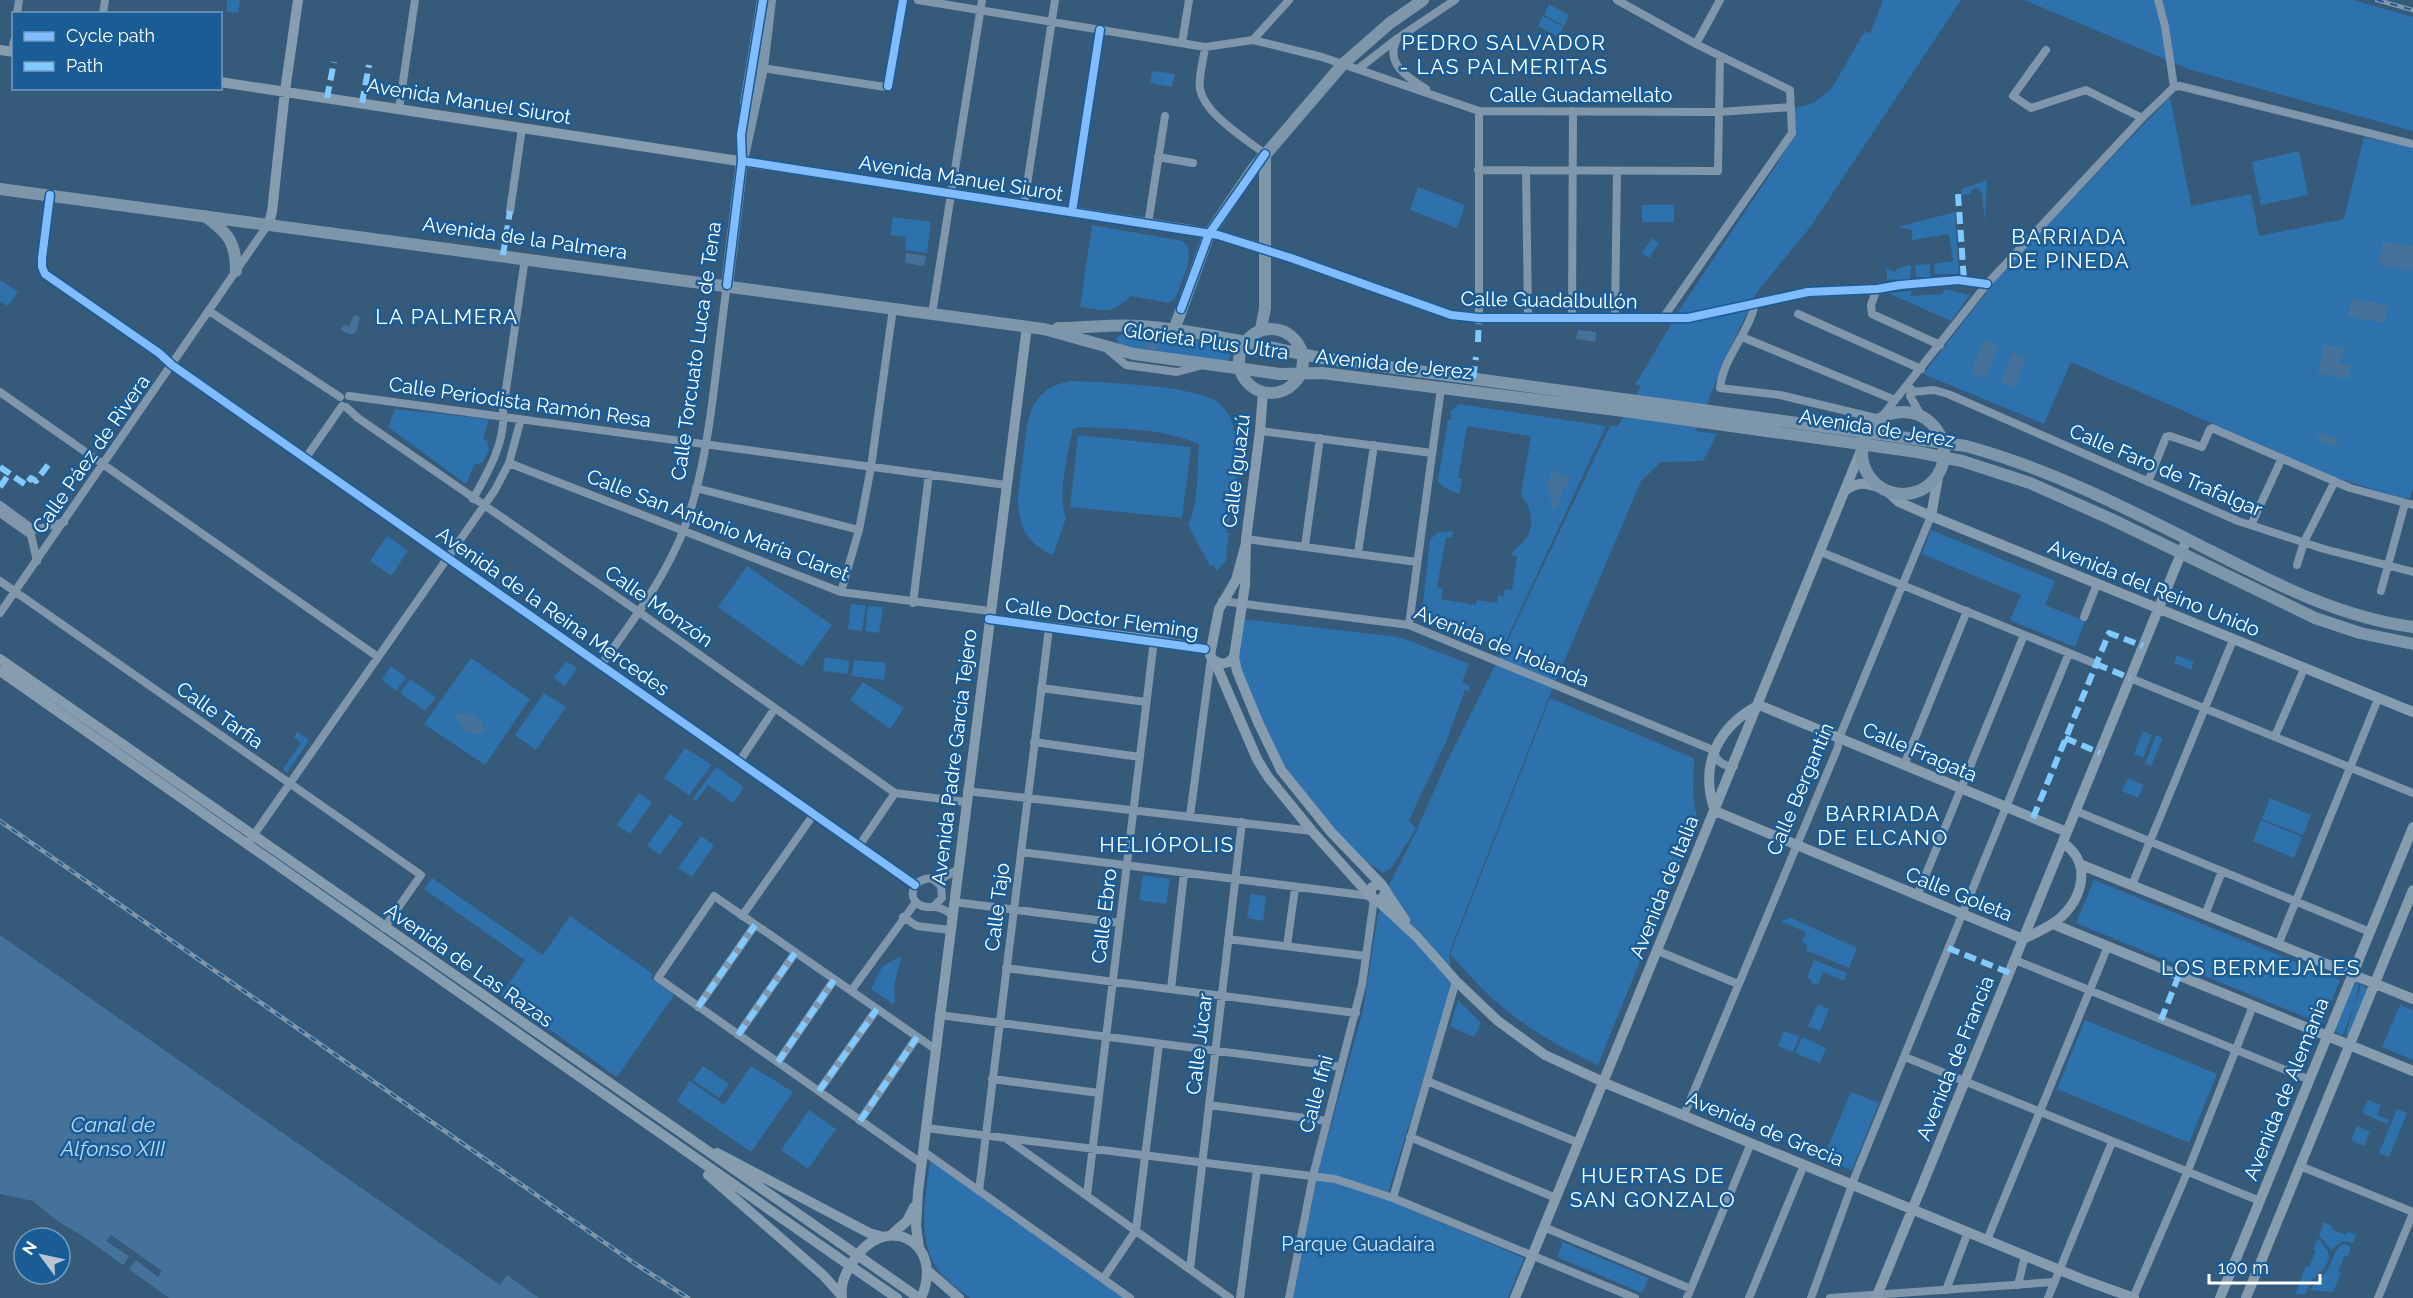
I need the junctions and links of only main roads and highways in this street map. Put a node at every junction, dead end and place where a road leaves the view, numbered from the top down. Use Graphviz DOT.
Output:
graph roads {
  1 [pos="298,0"];
  2 [pos="763,0"];
  3 [pos="770,0"];
  4 [pos="1424,0"];
  5 [pos="222,82"];
  6 [pos="285,91"];
  7 [pos="1265,154"];
  8 [pos="742,161"];
  9 [pos="0,189"];
  10 [pos="204,215"];
  11 [pos="269,223"];
  12 [pos="1209,234"];
  13 [pos="1265,249"];
  14 [pos="236,271"];
  15 [pos="727,285"];
  16 [pos="1265,308"];
  17 [pos="1027,326"];
  18 [pos="1044,328"];
  19 [pos="1261,329"];
  20 [pos="1174,330"];
  21 [pos="1281,330"];
  22 [pos="1244,342"];
  23 [pos="1303,354"];
  24 [pos="1239,369"];
  25 [pos="1301,373"];
  26 [pos="1266,396"];
  27 [pos="1627,405"];
  28 [pos="1869,432"];
  29 [pos="1942,442"];
  30 [pos="1862,446"];
  31 [pos="1943,457"];
  32 [pos="1939,472"];
  33 [pos="1883,489"];
  34 [pos="1846,490"];
  35 [pos="1930,516"];
  36 [pos="2187,539"];
  37 [pos="1246,541"];
  38 [pos="2181,554"];
  39 [pos="2158,610"];
  40 [pos="990,615"];
  41 [pos="2413,627"];
  42 [pos="2413,644"];
  43 [pos="1212,653"];
  44 [pos="1234,654"];
  45 [pos="0,659"];
  46 [pos="0,671"];
  47 [pos="1759,705"];
  48 [pos="2413,712"];
  49 [pos="1715,811"];
  50 [pos="2413,827"];
  51 [pos="2065,838"];
  52 [pos="250,839"];
  53 [pos="2082,865"];
  54 [pos="2413,890"];
  55 [pos="1377,895"];
  56 [pos="2053,924"];
  57 [pos="2023,939"];
  58 [pos="2352,975"];
  59 [pos="2375,984"];
  60 [pos="2413,999"];
  61 [pos="2328,1035"];
  62 [pos="2350,1045"];
  63 [pos="2413,1071"];
  64 [pos="1604,1083"];
  65 [pos="672,1129"];
  66 [pos="667,1139"];
  67 [pos="918,1192"];
  68 [pos="1912,1209"];
  69 [pos="891,1235"];
  70 [pos="880,1236"];
  71 [pos="919,1248"];
  72 [pos="928,1271"];
  73 [pos="1877,1296"];
  74 [pos="842,1297"];
  75 [pos="897,1298"];
  76 [pos="920,1298"];
  77 [pos="959,1298"];
  78 [pos="1515,1298"];
  79 [pos="2134,1298"];
  80 [pos="2220,1298"];
  81 [pos="2246,1298"];
  1 -- 6 [label="main road"];
  2 -- 8 [label="main road, Calle Torcuato Luca de Tena"];
  3 -- 8 [label="main road, Calle Torcuato Luca de Tena"];
  4 -- 7 [label="main road"];
  5 -- 6 [label="main road, Avenida Manuel Siurot"];
  6 -- 8 [label="main road, Avenida Manuel Siurot"];
  6 -- 11 [label="main road"];
  7 -- 12 [label="main road"];
  7 -- 13 [label="main road"];
  8 -- 12 [label="main road, Avenida Manuel Siurot"];
  8 -- 15 [label="main road, Calle Torcuato Luca de Tena"];
  9 -- 10 [label="main road, Avenida de la Palmera"];
  10 -- 11 [label="main road, Avenida de la Palmera"];
  10 -- 14 [label="main road"];
  11 -- 15 [label="main road, Avenida de la Palmera"];
  12 -- 13 [label="main road, Avenida Manuel Siurot"];
  12 -- 20 [label="main road"];
  13 -- 16 [label="main road"];
  15 -- 17 [label="main road, Avenida de la Palmera"];
  16 -- 19 [label="main road"];
  16 -- 21 [label="main road"];
  17 -- 18 [label="main road, Avenida de la Palmera"];
  17 -- 40 [label="main road, Avenida Padre García Tejero"];
  18 -- 20 [label="main road, Glorieta Plus Ultra"];
  18 -- 24 [label="main road, Glorieta Plus Ultra"];
  19 -- 21 [label="main road"];
  19 -- 22 [label="main road"];
  20 -- 22 [label="main road, Glorieta Plus Ultra"];
  21 -- 23 [label="main road"];
  22 -- 23 [label="main road, Glorieta Plus Ultra"];
  22 -- 24 [label="main road"];
  23 -- 25 [label="main road"];
  23 -- 27 [label="main road, Avenida de Jerez"];
  24 -- 25 [label="main road, Glorieta Plus Ultra"];
  24 -- 26 [label="main road"];
  25 -- 26 [label="main road"];
  25 -- 27 [label="main road, Avenida de Jerez"];
  26 -- 37 [label="main road, Calle Iguazú"];
  27 -- 28 [label="main road, Avenida de Jerez"];
  27 -- 30 [label="main road, Avenida de Jerez"];
  28 -- 29 [label="main road, Avenida de Jerez"];
  28 -- 29 [label="main road"];
  28 -- 30 [label="main road"];
  29 -- 31 [label="main road"];
  29 -- 36 [label="main road, Avenida de Jerez"];
  30 -- 31 [label="main road, Avenida de Jerez"];
  30 -- 33 [label="main road"];
  30 -- 34 [label="main road, Avenida de Italia"];
  31 -- 32 [label="main road"];
  31 -- 38 [label="main road, Avenida de Jerez"];
  32 -- 33 [label="main road"];
  32 -- 35 [label="main road, Calle Bergantín"];
  33 -- 34 [label="main road"];
  33 -- 35 [label="main road, Avenida del Reino Unido"];
  34 -- 47 [label="main road, Avenida de Italia"];
  35 -- 39 [label="main road, Avenida del Reino Unido"];
  36 -- 38 [label="main road, Avenida de Francia"];
  36 -- 41 [label="main road, Avenida de Jerez"];
  37 -- 43 [label="main road, Calle Iguazú"];
  37 -- 44 [label="main road, Calle Iguazú"];
  38 -- 39 [label="main road, Avenida de Francia"];
  38 -- 42 [label="main road, Avenida de Jerez"];
  39 -- 48 [label="main road, Avenida del Reino Unido"];
  39 -- 51 [label="main road, Avenida de Francia"];
  40 -- 43 [label="main road, Calle Doctor Fleming"];
  40 -- 67 [label="main road, Avenida Padre García Tejero"];
  43 -- 44 [label="main road"];
  43 -- 44 [label="main road, Calle Doctor Fleming"];
  43 -- 55 [label="main road"];
  44 -- 55 [label="main road"];
  45 -- 52 [label="main road, Avenida de Las Razas"];
  46 -- 52 [label="main road, Avenida de Las Razas"];
  47 -- 49 [label="main road, Avenida de Italia"];
  47 -- 49 [label="main road"];
  47 -- 51 [label="main road, Calle Fragata"];
  49 -- 57 [label="main road, Calle Goleta"];
  49 -- 64 [label="main road, Avenida de Italia"];
  50 -- 58 [label="main road, Avenida de Alemania"];
  51 -- 53 [label="main road"];
  51 -- 57 [label="main road, Avenida de Francia"];
  52 -- 65 [label="main road, Avenida de Las Razas"];
  52 -- 66 [label="main road, Avenida de Las Razas"];
  53 -- 56 [label="main road"];
  53 -- 58 [label="main road"];
  54 -- 59 [label="main road"];
  55 -- 64 [label="main road, Avenida de Grecia"];
  56 -- 57 [label="main road"];
  56 -- 61 [label="main road"];
  57 -- 68 [label="main road, Avenida de Francia"];
  58 -- 59 [label="main road"];
  58 -- 61 [label="main road, Avenida de Alemania"];
  59 -- 60 [label="main road"];
  59 -- 62 [label="main road"];
  61 -- 62 [label="main road"];
  61 -- 80 [label="main road, Avenida de Alemania"];
  62 -- 63 [label="main road"];
  62 -- 81 [label="main road"];
  64 -- 68 [label="main road, Avenida de Grecia"];
  64 -- 78 [label="main road, Avenida de Italia"];
  65 -- 70 [label="main road"];
  65 -- 76 [label="main road, Avenida de Las Razas, bridge"];
  66 -- 74 [label="main road"];
  66 -- 75 [label="main road, Avenida de Las Razas, bridge"];
  67 -- 69 [label="main road, Avenida Padre García Tejero"];
  67 -- 71 [label="main road, Avenida Padre García Tejero"];
  68 -- 73 [label="main road, Avenida de Francia"];
  68 -- 79 [label="main road, Avenida de Grecia"];
  69 -- 70 [label="main road"];
  69 -- 71 [label="main road"];
  70 -- 74 [label="main road"];
  71 -- 72 [label="main road, Avenida Padre García Tejero"];
  72 -- 76 [label="main road"];
  72 -- 77 [label="main road"];
}
